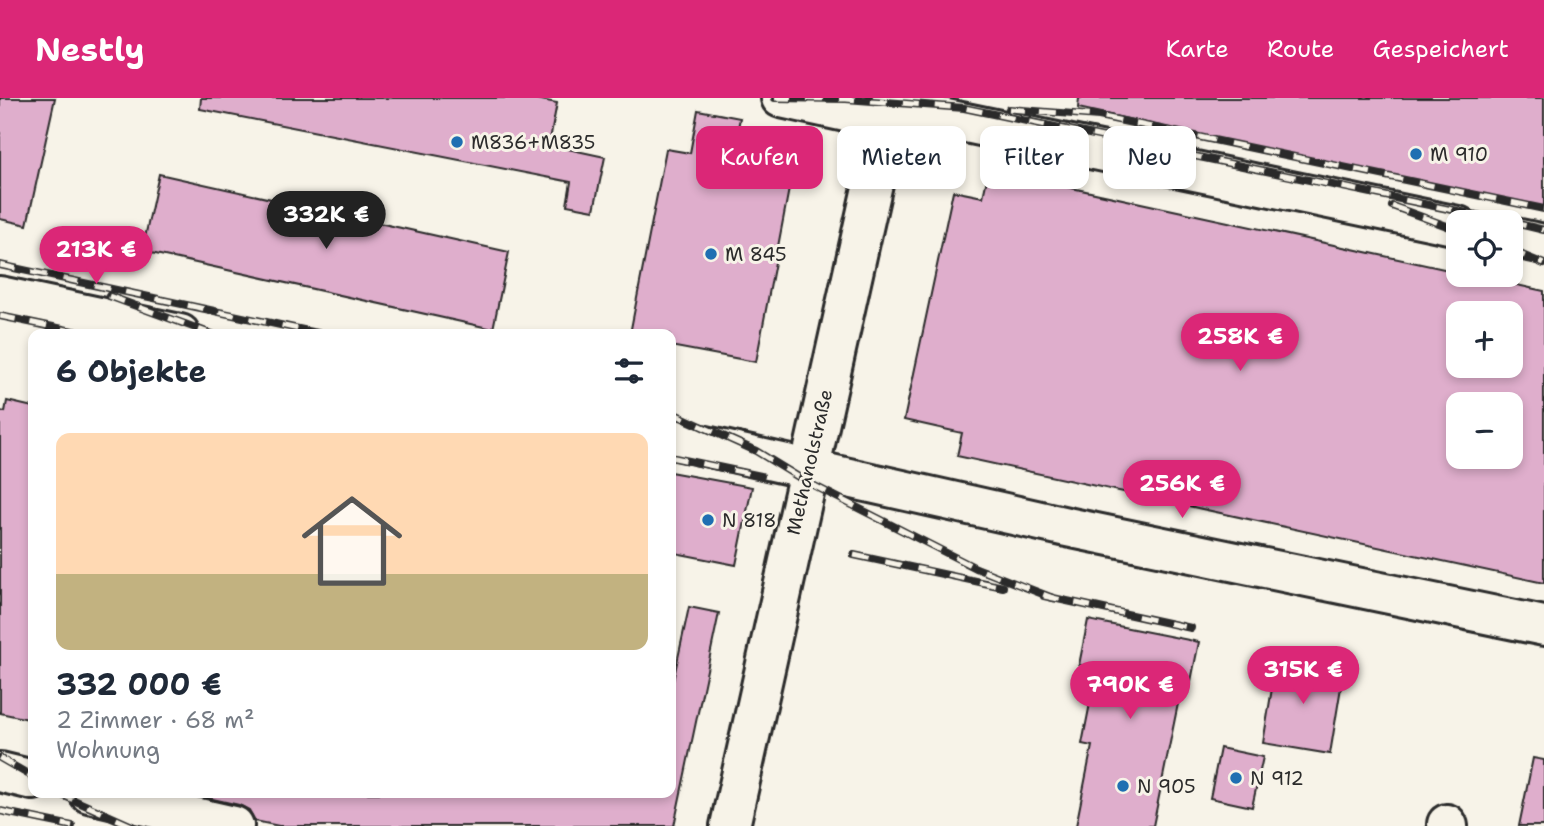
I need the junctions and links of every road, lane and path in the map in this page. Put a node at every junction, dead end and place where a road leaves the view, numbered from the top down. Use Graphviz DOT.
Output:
graph roads {
  1 [pos="781,98"];
  2 [pos="889,109"];
  3 [pos="1446,223"];
  4 [pos="1523,240"];
  5 [pos="1544,244"];
  6 [pos="0,296"];
  7 [pos="156,329"];
  8 [pos="676,439"];
  9 [pos="808,467"];
  10 [pos="1544,626"];
  11 [pos="0,772"];
  12 [pos="28,779"];
  13 [pos="111,798"];
  14 [pos="234,826"];
  15 [pos="730,826"];
  1 -- 2 [label="street"];
  2 -- 3 [label="street"];
  2 -- 9 [label="street, Methanolstraße"];
  4 -- 5 [label="street"];
  6 -- 7 [label="street"];
  8 -- 9 [label="street"];
  9 -- 10 [label="street"];
  9 -- 15 [label="street, Methanolstraße"];
  11 -- 12 [label="street"];
  13 -- 14 [label="street"];
}
